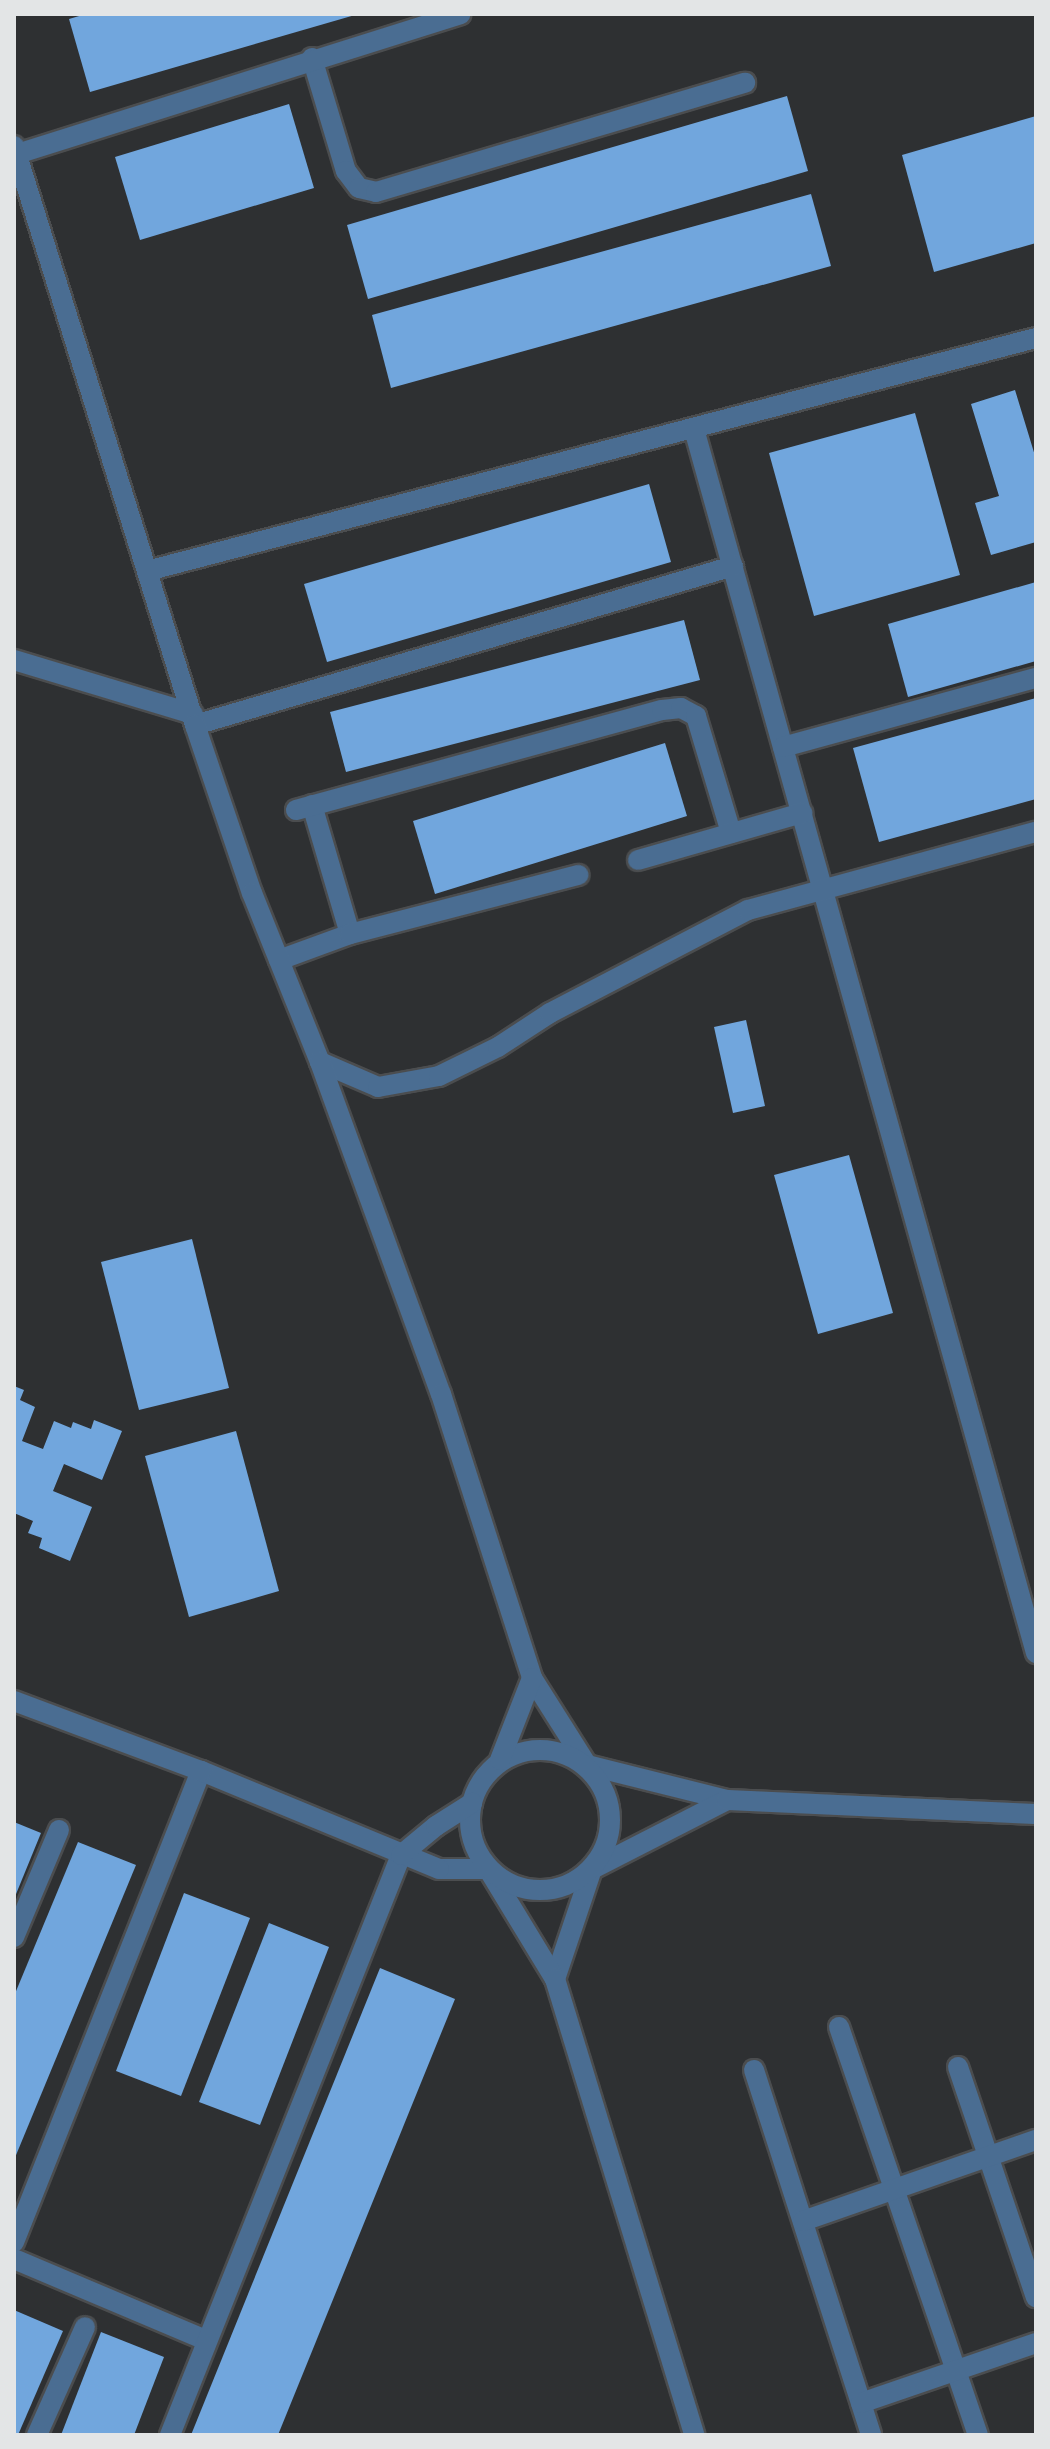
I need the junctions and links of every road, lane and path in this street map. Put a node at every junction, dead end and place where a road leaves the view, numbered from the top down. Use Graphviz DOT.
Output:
graph roads {
  1 [pos="460,14"];
  2 [pos="312,58"];
  3 [pos="745,83"];
  4 [pos="15,150"];
  5 [pos="1036,338"];
  6 [pos="694,429"];
  7 [pos="733,566"];
  8 [pos="147,571"];
  9 [pos="14,660"];
  10 [pos="1036,678"];
  11 [pos="194,720"];
  12 [pos="783,747"];
  13 [pos="802,813"];
  14 [pos="1036,832"];
  15 [pos="731,833"];
  16 [pos="638,860"];
  17 [pos="578,875"];
  18 [pos="823,890"];
  19 [pos="350,934"];
  20 [pos="279,960"];
  21 [pos="320,1062"];
  22 [pos="1036,1653"];
  23 [pos="532,1678"];
  24 [pos="14,1701"];
  25 [pos="500,1760"];
  26 [pos="587,1765"];
  27 [pos="201,1771"];
  28 [pos="727,1800"];
  29 [pos="472,1803"];
  30 [pos="1036,1814"];
  31 [pos="59,1830"];
  32 [pos="401,1855"];
  33 [pos="488,1869"];
  34 [pos="592,1869"];
  35 [pos="14,1937"];
  36 [pos="555,1979"];
  37 [pos="839,2027"];
  38 [pos="958,2067"];
  39 [pos="754,2070"];
  40 [pos="1036,2140"];
  41 [pos="989,2156"];
  42 [pos="894,2189"];
  43 [pos="803,2221"];
  44 [pos="14,2242"];
  45 [pos="14,2259"];
  46 [pos="1036,2297"];
  47 [pos="85,2327"];
  48 [pos="206,2340"];
  49 [pos="1036,2343"];
  50 [pos="956,2370"];
  51 [pos="861,2403"];
  52 [pos="37,2435"];
  53 [pos="170,2435"];
  54 [pos="694,2435"];
  55 [pos="871,2435"];
  56 [pos="978,2435"];
  1 -- 2 [label="street"];
  2 -- 3 [label="street"];
  2 -- 4 [label="street"];
  4 -- 8 [label="street"];
  5 -- 6 [label="street"];
  6 -- 7 [label="street"];
  6 -- 8 [label="street"];
  7 -- 11 [label="street"];
  7 -- 12 [label="street"];
  8 -- 11 [label="street"];
  9 -- 11 [label="street"];
  10 -- 12 [label="street"];
  11 -- 20 [label="street"];
  12 -- 13 [label="street"];
  13 -- 15 [label="street"];
  13 -- 18 [label="street"];
  14 -- 18 [label="street"];
  15 -- 16 [label="street"];
  15 -- 19 [label="street"];
  17 -- 19 [label="street"];
  18 -- 21 [label="street"];
  18 -- 22 [label="street"];
  19 -- 20 [label="street"];
  20 -- 21 [label="street"];
  21 -- 23 [label="street"];
  23 -- 25 [label="street"];
  23 -- 26 [label="street"];
  24 -- 27 [label="street"];
  25 -- 26 [label="street"];
  25 -- 29 [label="street"];
  26 -- 28 [label="street"];
  26 -- 34 [label="street"];
  27 -- 32 [label="street"];
  27 -- 44 [label="street"];
  28 -- 30 [label="street"];
  28 -- 34 [label="street"];
  29 -- 32 [label="street"];
  29 -- 33 [label="street"];
  31 -- 35 [label="street"];
  32 -- 33 [label="street"];
  32 -- 48 [label="street"];
  33 -- 34 [label="street"];
  33 -- 36 [label="street"];
  34 -- 36 [label="street"];
  36 -- 54 [label="street"];
  37 -- 42 [label="street"];
  38 -- 41 [label="street"];
  39 -- 43 [label="street"];
  40 -- 41 [label="street"];
  41 -- 42 [label="street"];
  41 -- 46 [label="street"];
  42 -- 43 [label="street"];
  42 -- 50 [label="street"];
  43 -- 51 [label="street"];
  45 -- 48 [label="street"];
  47 -- 52 [label="street"];
  48 -- 53 [label="street"];
  49 -- 50 [label="street"];
  50 -- 51 [label="street"];
  50 -- 56 [label="street"];
  51 -- 55 [label="street"];
}
